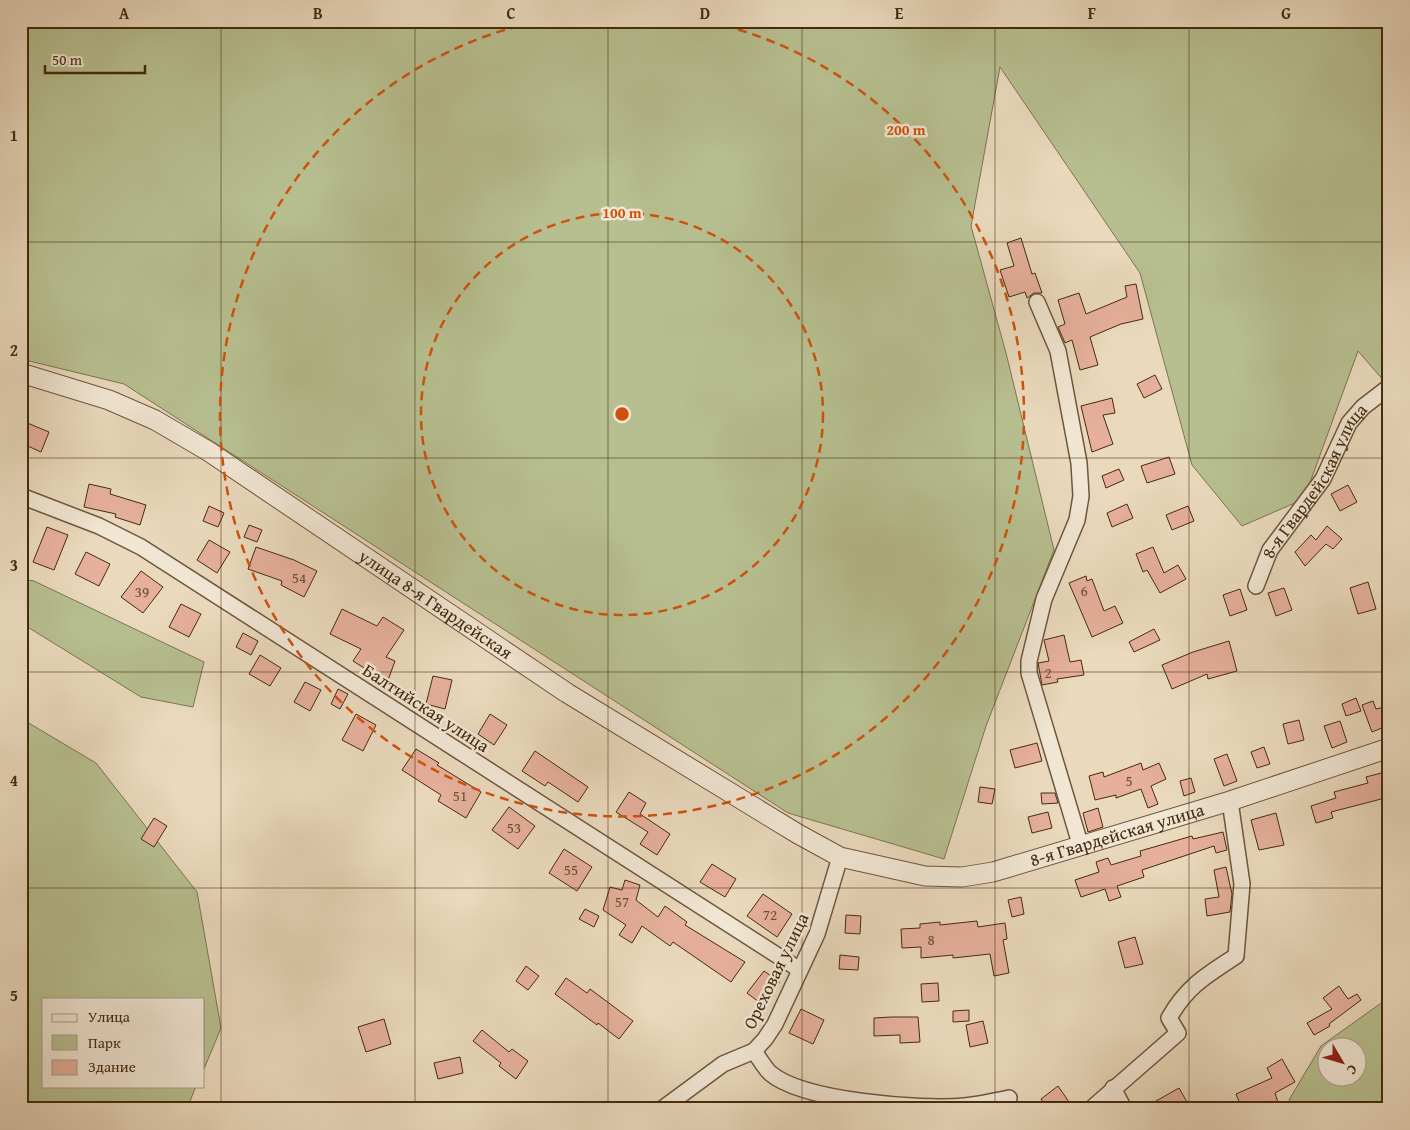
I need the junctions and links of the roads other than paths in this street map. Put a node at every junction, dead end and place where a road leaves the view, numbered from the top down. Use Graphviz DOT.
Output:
graph roads {
  1 [pos="1037,302"];
  2 [pos="21,373"];
  3 [pos="1389,387"];
  4 [pos="21,496"];
  5 [pos="1256,586"];
  6 [pos="1389,748"];
  7 [pos="1230,802"];
  8 [pos="1081,847"];
  9 [pos="840,857"];
  10 [pos="800,970"];
  11 [pos="754,1052"];
  12 [pos="1113,1088"];
  13 [pos="1009,1098"];
  14 [pos="662,1109"];
  15 [pos="1090,1109"];
  16 [pos="1124,1109"];
  1 -- 8 [label="street"];
  2 -- 9 [label="street, улица 8-я Гвардейская"];
  3 -- 5 [label="street, 8-я Гвардейская улица"];
  4 -- 10 [label="street, Балтийская улица"];
  6 -- 7 [label="street, 8-я Гвардейская улица"];
  7 -- 8 [label="street, 8-я Гвардейская улица"];
  7 -- 12 [label="street"];
  8 -- 9 [label="street, 8-я Гвардейская улица"];
  9 -- 10 [label="street, Ореховая улица"];
  10 -- 11 [label="street, Ореховая улица"];
  11 -- 13 [label="street"];
  11 -- 14 [label="street, Ореховая улица"];
  12 -- 15 [label="street"];
  12 -- 16 [label="street"];
}
